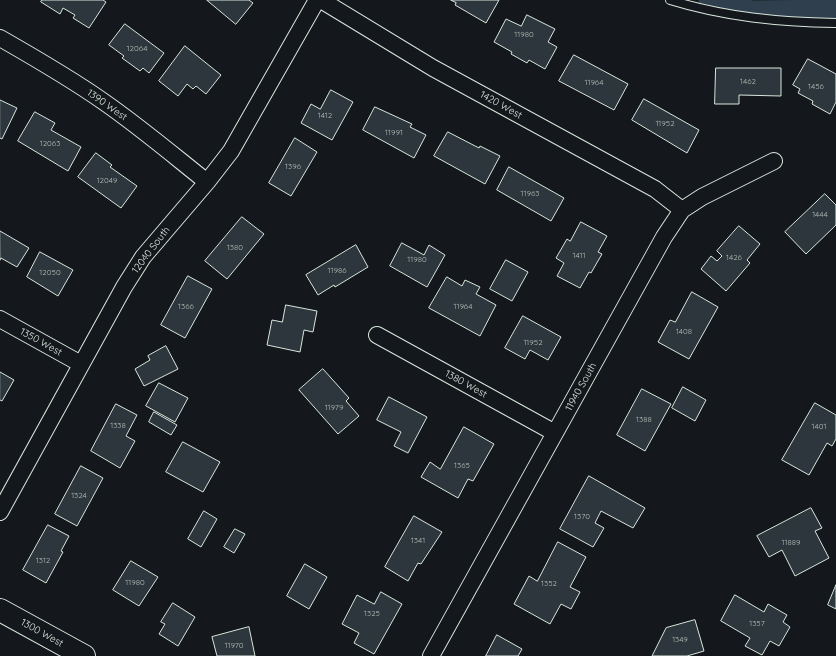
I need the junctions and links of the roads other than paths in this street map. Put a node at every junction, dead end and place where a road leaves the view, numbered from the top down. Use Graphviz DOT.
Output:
graph roads {
  1 [pos="317,0"];
  2 [pos="321,0"];
  3 [pos="670,0"];
  4 [pos="836,23"];
  5 [pos="0,38"];
  6 [pos="774,161"];
  7 [pos="207,182"];
  8 [pos="682,210"];
  9 [pos="0,319"];
  10 [pos="377,335"];
  11 [pos="81,364"];
  12 [pos="555,433"];
  13 [pos="0,512"];
  14 [pos="0,610"];
  15 [pos="84,656"];
  16 [pos="431,656"];
  1 -- 7 [label="street, 12040 South"];
  2 -- 8 [label="street, 1420 West"];
  3 -- 4 [label="lane"];
  5 -- 7 [label="street, 1390 West"];
  6 -- 8 [label="street, 11940 South"];
  7 -- 11 [label="street, 12040 South"];
  8 -- 12 [label="street, 11940 South"];
  9 -- 11 [label="street, 1350 West"];
  10 -- 12 [label="street, 1380 West"];
  11 -- 13 [label="street, 12040 South"];
  12 -- 16 [label="street, 11940 South"];
  14 -- 15 [label="street, 1300 West"];
}
